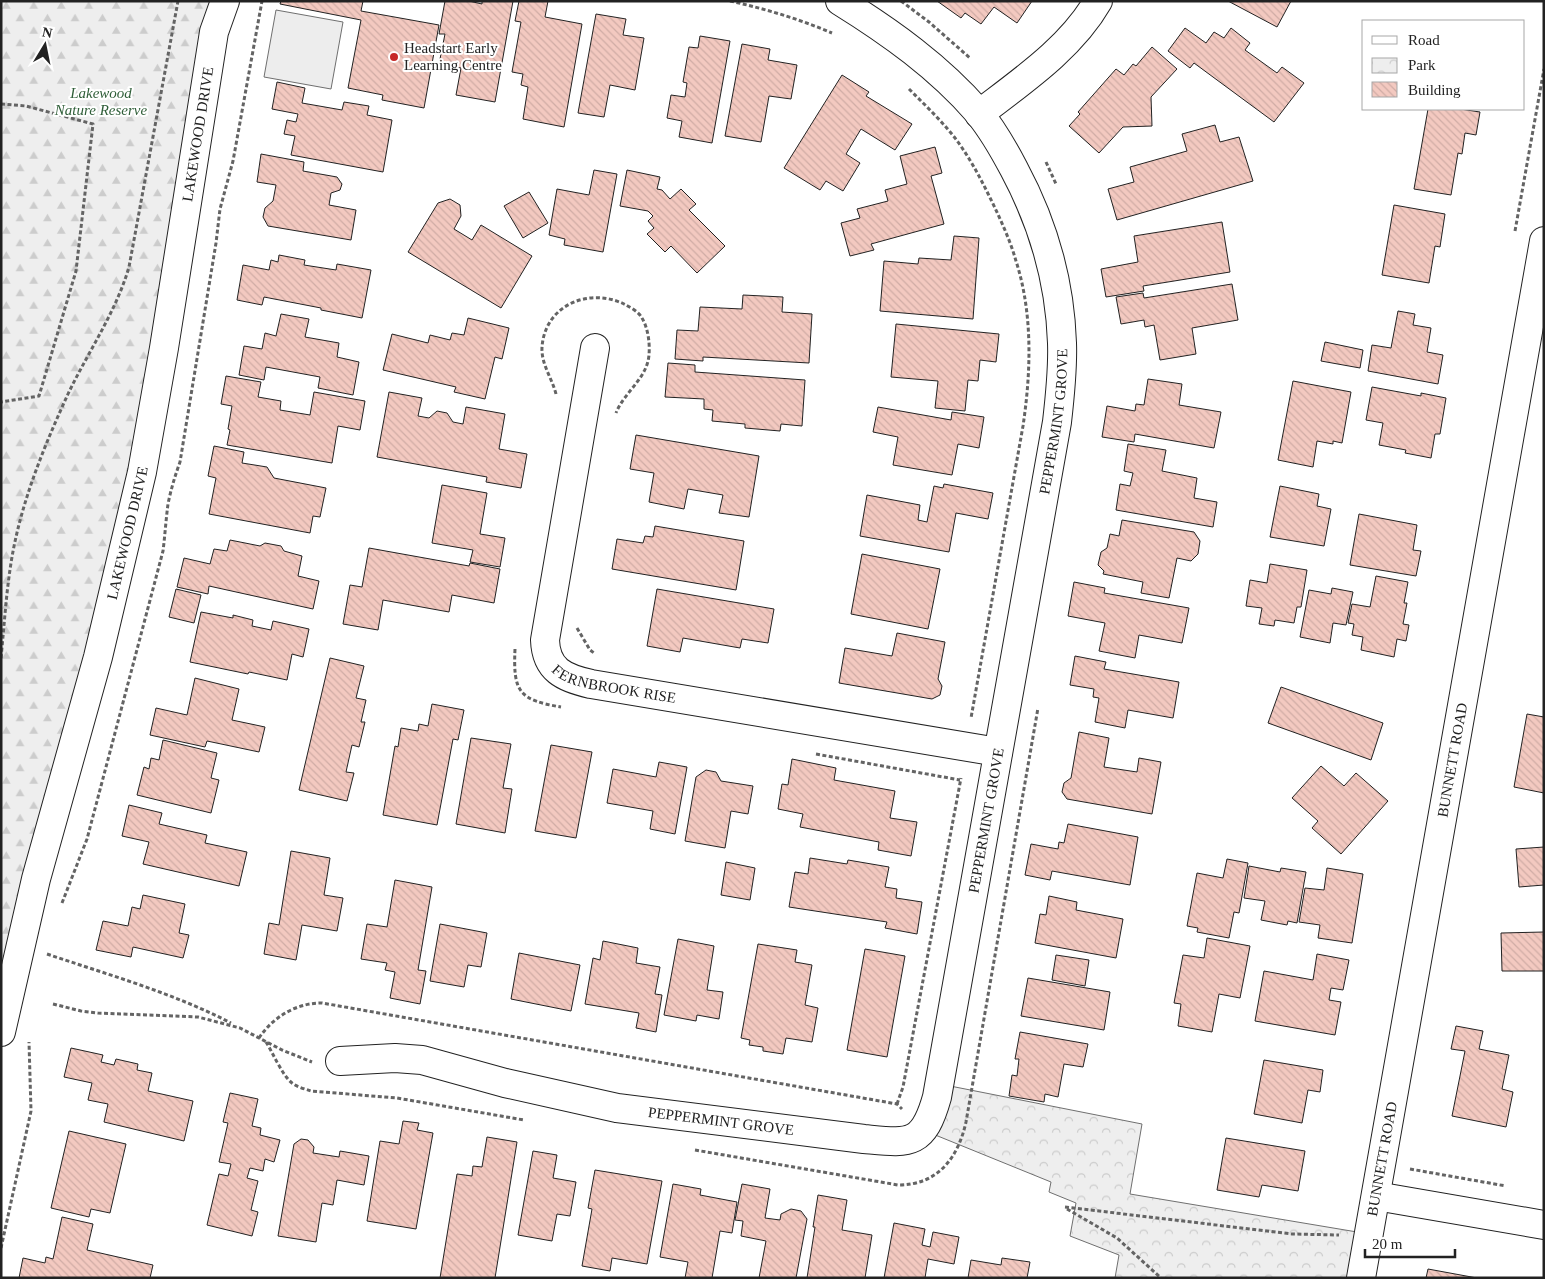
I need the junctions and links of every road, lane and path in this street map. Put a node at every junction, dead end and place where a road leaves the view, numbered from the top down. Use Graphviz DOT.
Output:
graph roads {
  1 [pos="178,1"];
  2 [pos="730,1"];
  3 [pos="840,1"];
  4 [pos="1098,1"];
  5 [pos="218,9"];
  6 [pos="836,35"];
  7 [pos="908,88"];
  8 [pos="1,104"];
  9 [pos="979,114"];
  10 [pos="1045,160"];
  11 [pos="1060,192"];
  12 [pos="1544,241"];
  13 [pos="595,348"];
  14 [pos="557,401"];
  15 [pos="1,402"];
  16 [pos="615,415"];
  17 [pos="577,620"];
  18 [pos="515,645"];
  19 [pos="598,655"];
  20 [pos="1,658"];
  21 [pos="1039,706"];
  22 [pos="570,709"];
  23 [pos="971,721"];
  24 [pos="998,752"];
  25 [pos="814,753"];
  26 [pos="961,774"];
  27 [pos="960,780"];
  28 [pos="47,954"];
  29 [pos="53,1004"];
  30 [pos="240,1028"];
  31 [pos="1,1032"];
  32 [pos="259,1038"];
  33 [pos="266,1042"];
  34 [pos="340,1061"];
  35 [pos="897,1104"];
  36 [pos="527,1120"];
  37 [pos="921,1134"];
  38 [pos="693,1149"];
  39 [pos="1410,1169"];
  40 [pos="1515,1188"];
  41 [pos="1376,1196"];
  42 [pos="1544,1225"];
  43 [pos="1339,1234"];
  44 [pos="1161,1278"];
  45 [pos="1361,1278"];
  1 -- 20 [label="path"];
  2 -- 6 [label="path"];
  3 -- 9 [label="street, PEPPERMINT GROVE"];
  4 -- 9 [label="street"];
  5 -- 31 [label="street, LAKEWOOD DRIVE"];
  7 -- 23 [label="path"];
  8 -- 15 [label="path"];
  9 -- 24 [label="street, PEPPERMINT GROVE"];
  10 -- 11 [label="path"];
  12 -- 41 [label="street, BUNNETT ROAD"];
  13 -- 24 [label="street, FERNBROOK RISE"];
  14 -- 16 [label="path"];
  17 -- 19 [label="path"];
  18 -- 22 [label="path"];
  21 -- 38 [label="path"];
  24 -- 37 [label="street, PEPPERMINT GROVE"];
  25 -- 27 [label="path"];
  26 -- 27 [label="path"];
  27 -- 35 [label="path"];
  28 -- 30 [label="path"];
  29 -- 30 [label="path"];
  30 -- 32 [label="path"];
  32 -- 33 [label="path"];
  32 -- 35 [label="path"];
  33 -- 34 [label="path"];
  33 -- 36 [label="path"];
  34 -- 37 [label="street, PEPPERMINT GROVE"];
  35 -- 37 [label="path"];
  39 -- 40 [label="path"];
  41 -- 42 [label="street"];
  41 -- 45 [label="street, BUNNETT ROAD"];
  43 -- 44 [label="path"];
}
